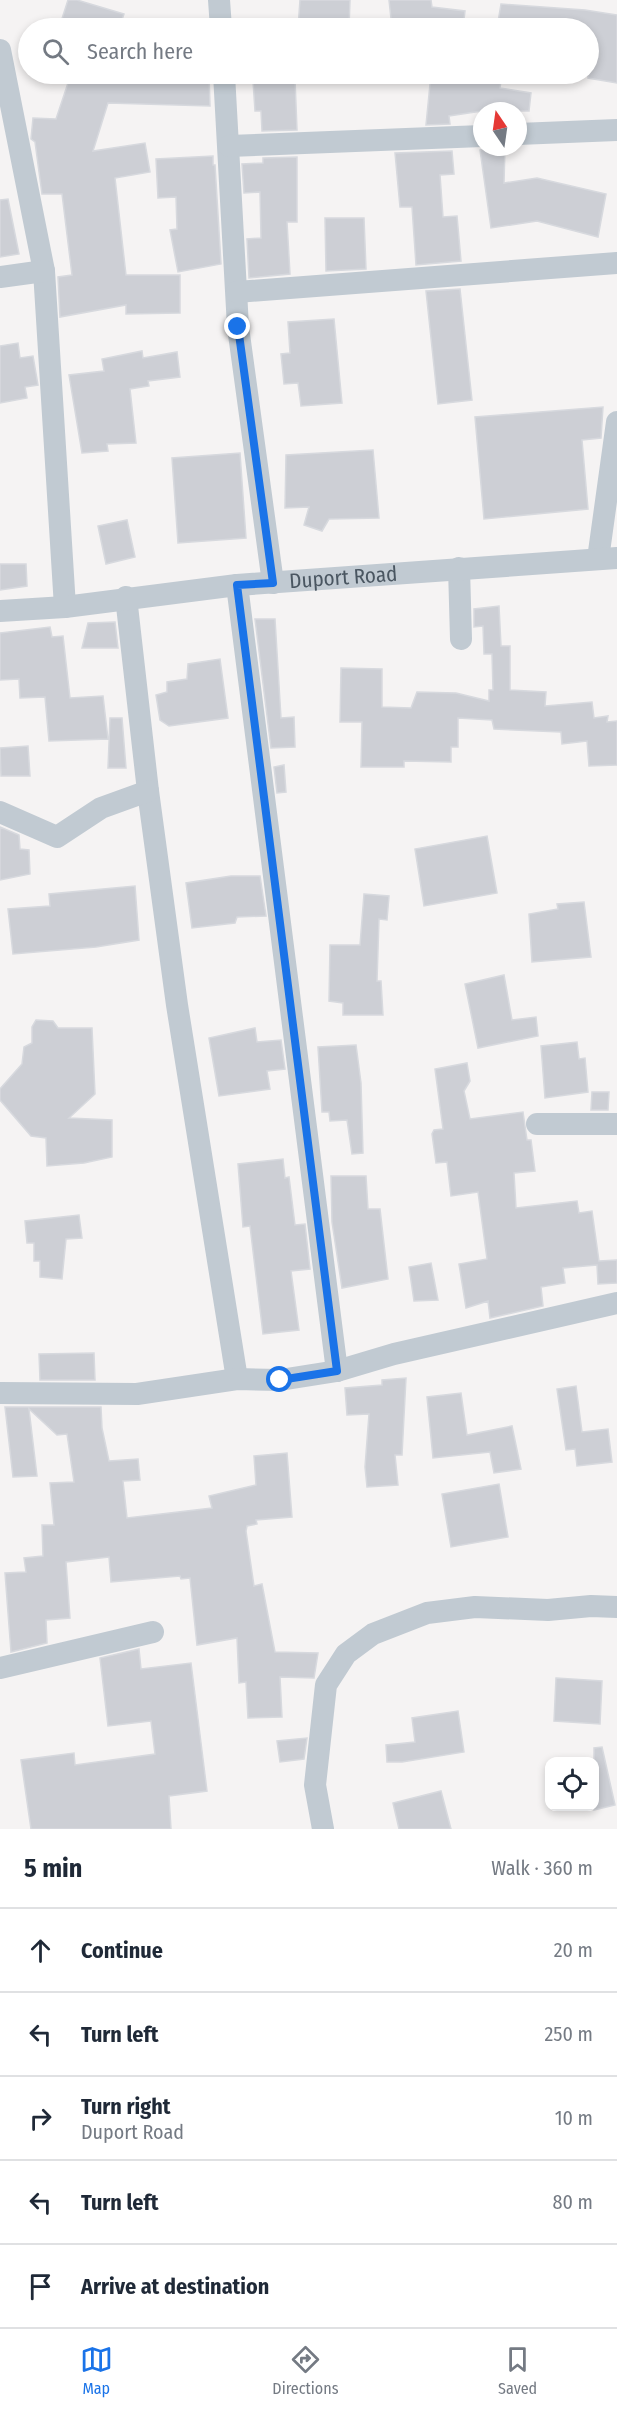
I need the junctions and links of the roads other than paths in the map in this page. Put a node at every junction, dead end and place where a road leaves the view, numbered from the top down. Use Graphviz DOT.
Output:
graph roads {
  1 [pos="219,0"];
  2 [pos="220,18"];
  3 [pos="0,50"];
  4 [pos="225,84"];
  5 [pos="617,130"];
  6 [pos="527,134"];
  7 [pos="473,136"];
  8 [pos="229,146"];
  9 [pos="617,263"];
  10 [pos="44,271"];
  11 [pos="0,277"];
  12 [pos="237,292"];
  13 [pos="617,422"];
  14 [pos="607,558"];
  15 [pos="459,568"];
  16 [pos="273,583"];
  17 [pos="237,585"];
  18 [pos="126,597"];
  19 [pos="65,607"];
  20 [pos="0,612"];
  21 [pos="461,639"];
  22 [pos="148,792"];
  23 [pos="0,812"];
  24 [pos="537,1124"];
  25 [pos="617,1124"];
  26 [pos="617,1303"];
  27 [pos="337,1371"];
  28 [pos="237,1379"];
  29 [pos="0,1393"];
  30 [pos="617,1607"];
  31 [pos="153,1632"];
  32 [pos="0,1668"];
  33 [pos="323,1829"];
  1 -- 2 [label="street"];
  3 -- 10 [label="street"];
  4 -- 8 [label="street"];
  5 -- 6 [label="street"];
  7 -- 8 [label="street"];
  8 -- 12 [label="street"];
  9 -- 12 [label="street"];
  10 -- 11 [label="street"];
  10 -- 19 [label="street"];
  12 -- 16 [label="street"];
  13 -- 14 [label="street"];
  14 -- 15 [label="street, Duport Road"];
  15 -- 16 [label="street, Duport Road"];
  15 -- 21 [label="street"];
  16 -- 17 [label="street, Duport Road"];
  17 -- 18 [label="street, Duport Road"];
  17 -- 27 [label="street"];
  18 -- 19 [label="street, Duport Road"];
  18 -- 22 [label="street"];
  19 -- 20 [label="street, Duport Road"];
  22 -- 23 [label="street"];
  22 -- 28 [label="street"];
  24 -- 25 [label="street"];
  26 -- 27 [label="street"];
  27 -- 28 [label="street"];
  28 -- 29 [label="street"];
  30 -- 33 [label="street"];
  31 -- 32 [label="street"];
}
